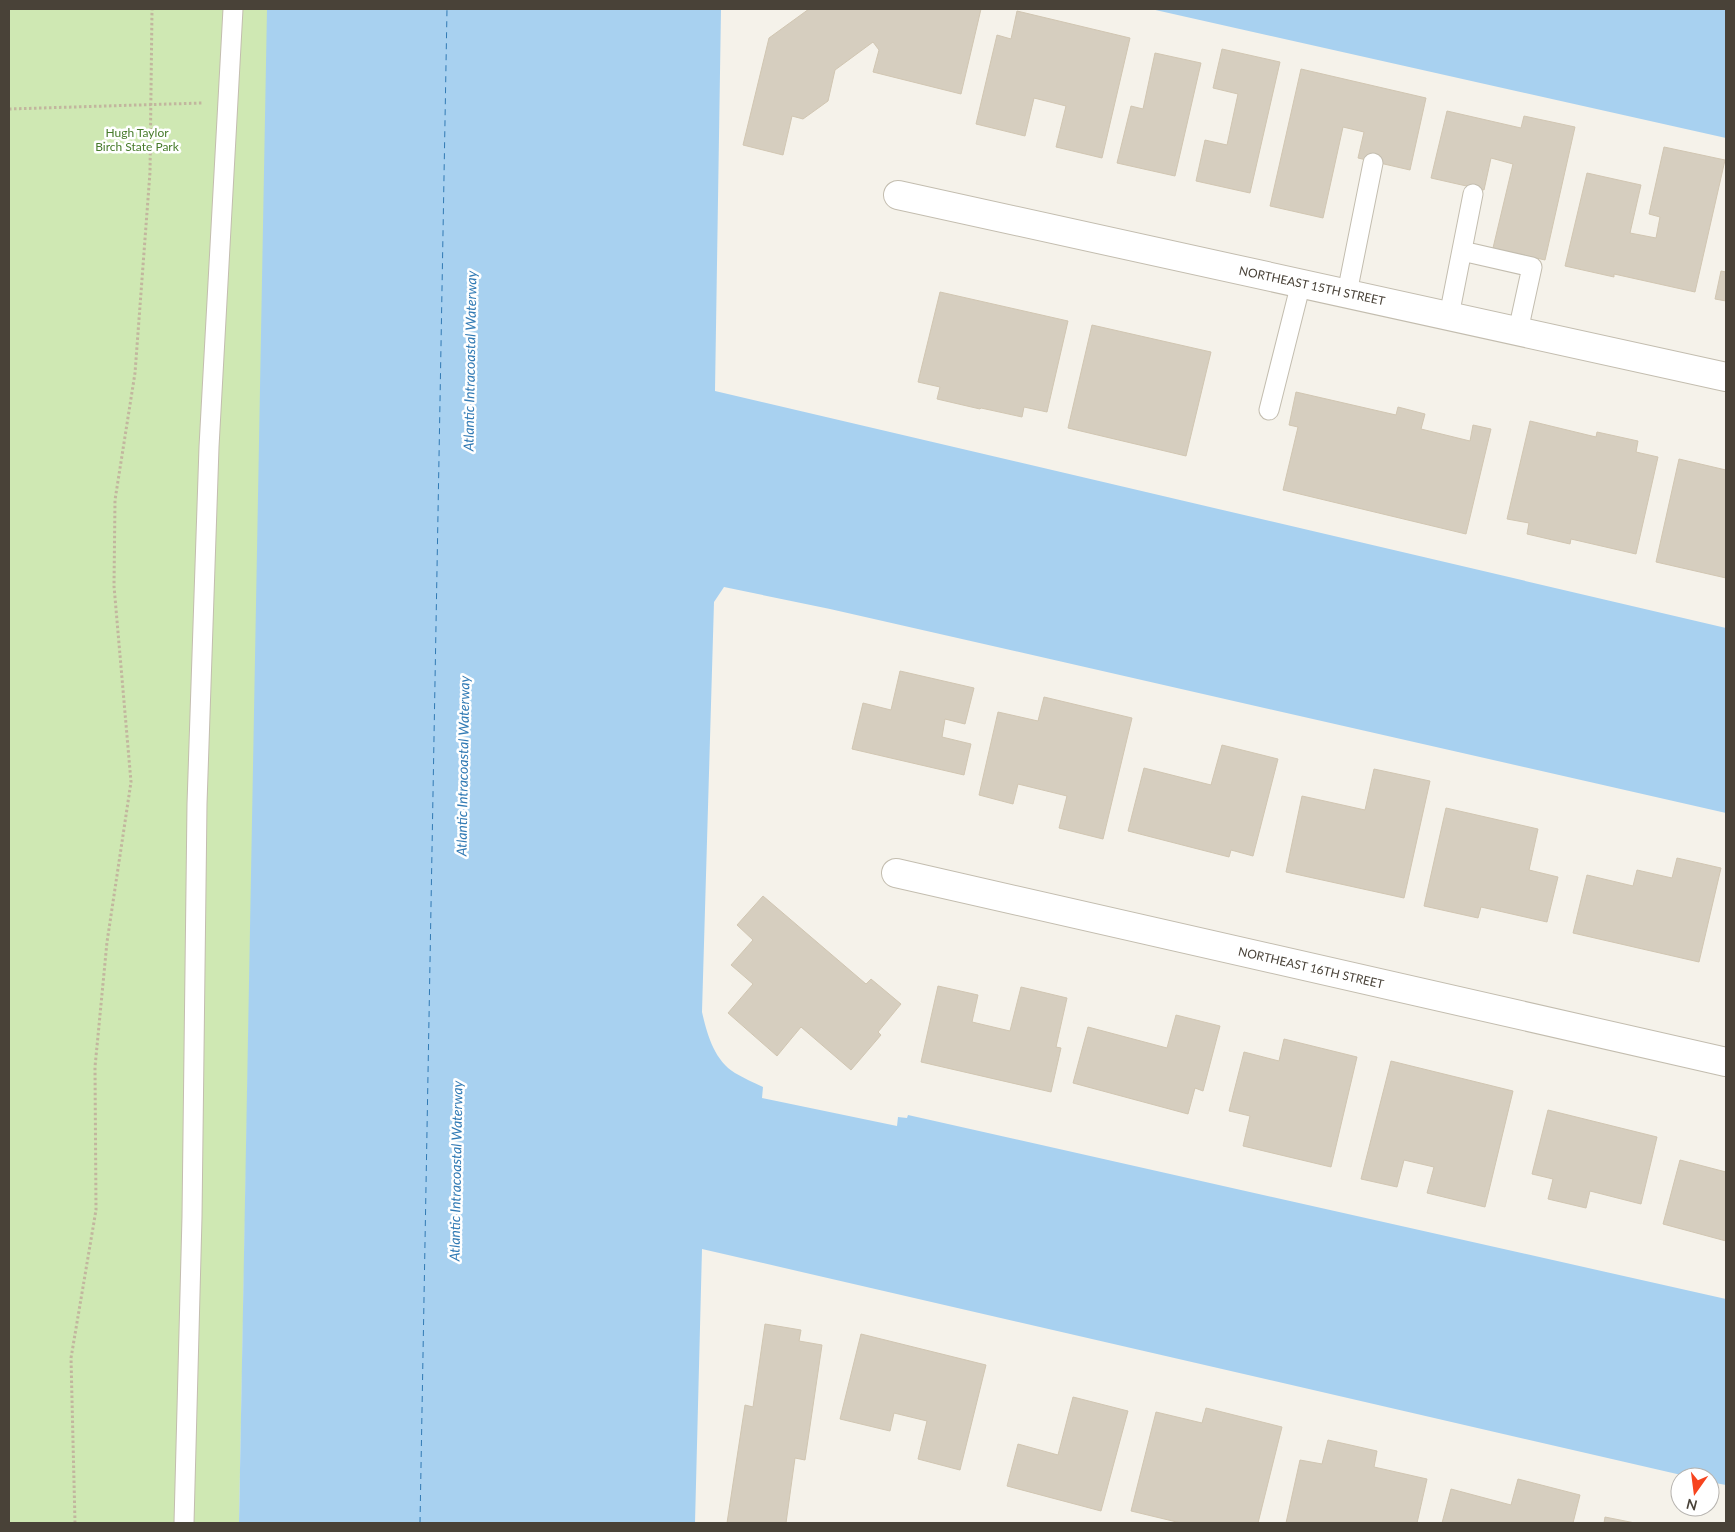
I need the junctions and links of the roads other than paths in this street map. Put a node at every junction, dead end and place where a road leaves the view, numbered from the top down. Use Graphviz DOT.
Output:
graph roads {
  1 [pos="232,9"];
  2 [pos="1373,163"];
  3 [pos="1473,194"];
  4 [pos="898,195"];
  5 [pos="1462,251"];
  6 [pos="1300,283"];
  7 [pos="1347,293"];
  8 [pos="1449,316"];
  9 [pos="1518,331"];
  10 [pos="1726,377"];
  11 [pos="1269,410"];
  12 [pos="896,873"];
  13 [pos="1726,1062"];
  14 [pos="184,1523"];
  1 -- 14 [label="lane"];
  2 -- 7 [label="lane"];
  3 -- 5 [label="lane"];
  4 -- 6 [label="street, NORTHEAST 15TH STREET"];
  5 -- 8 [label="lane"];
  5 -- 9 [label="lane"];
  6 -- 7 [label="street, NORTHEAST 15TH STREET"];
  6 -- 11 [label="lane"];
  7 -- 8 [label="street, NORTHEAST 15TH STREET"];
  8 -- 9 [label="street, NORTHEAST 15TH STREET"];
  9 -- 10 [label="street, NORTHEAST 15TH STREET"];
  12 -- 13 [label="street, NORTHEAST 16TH STREET"];
}
